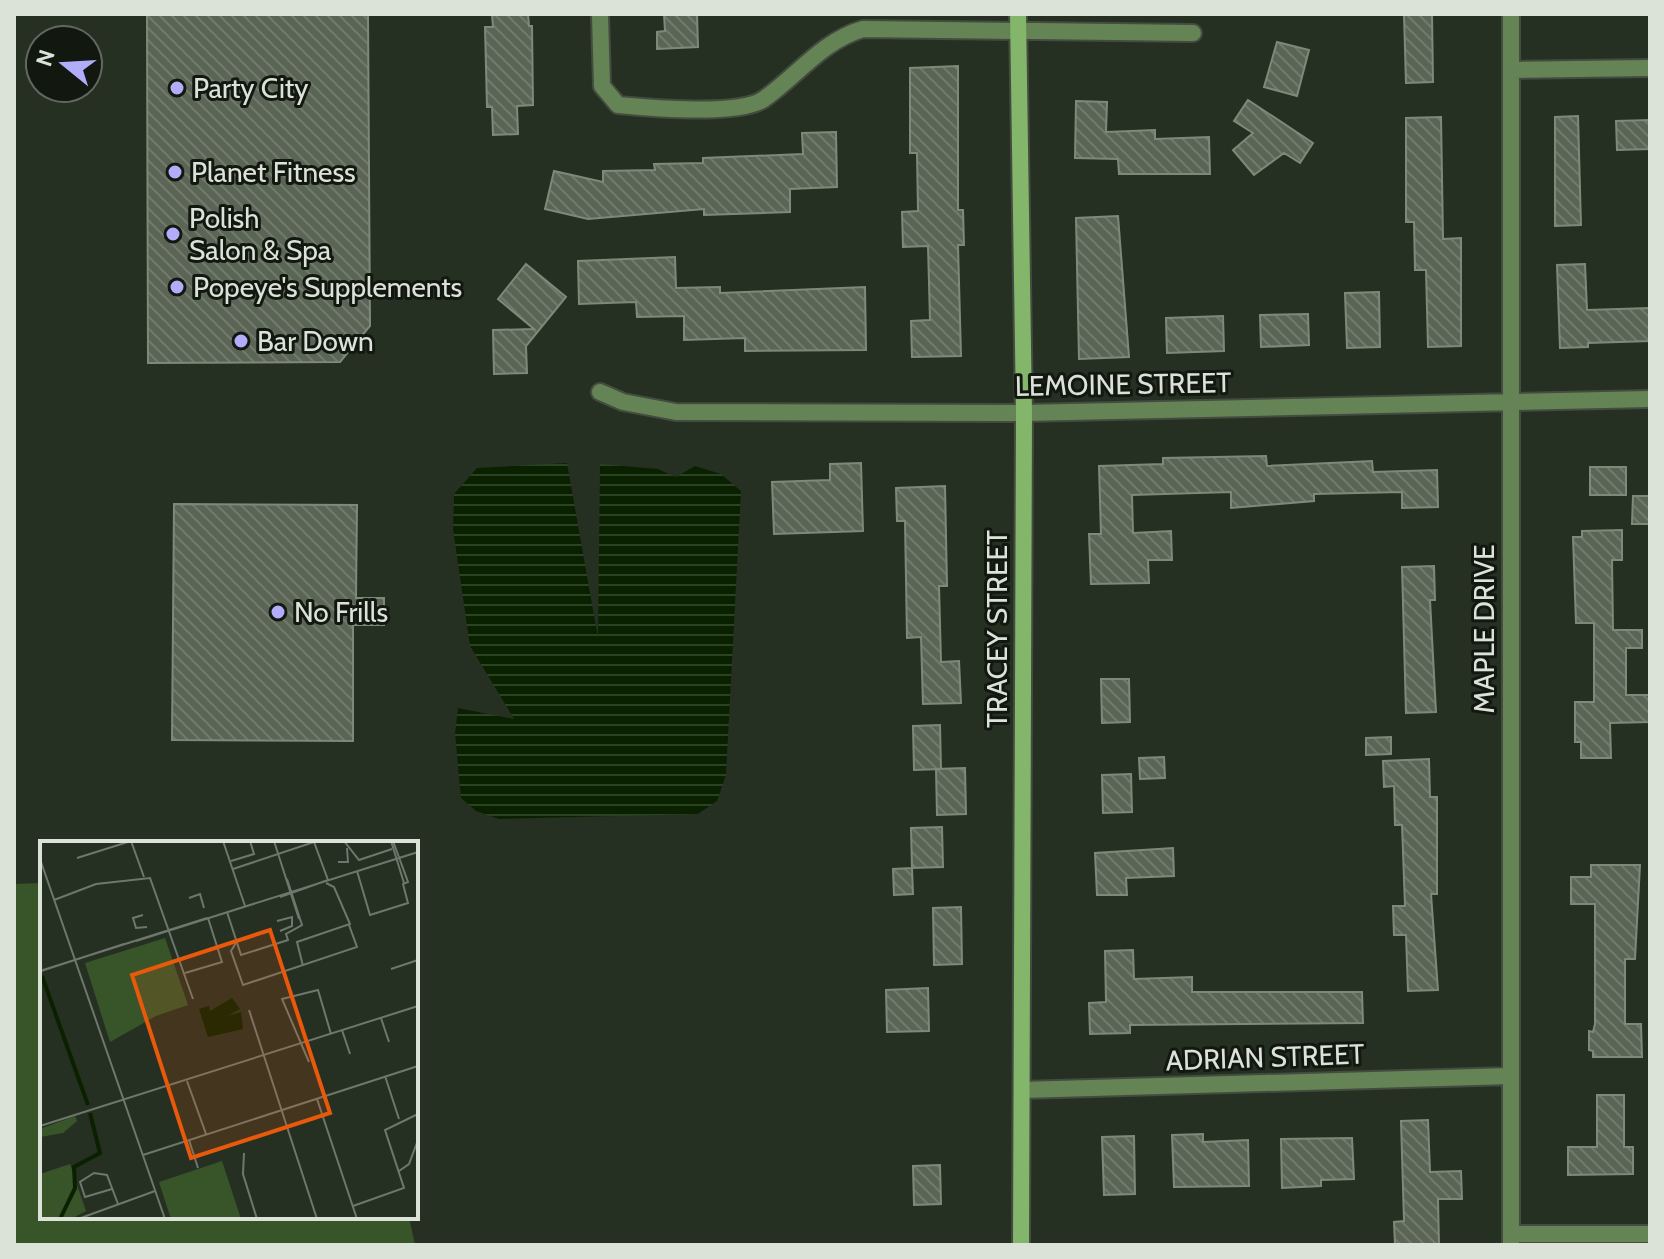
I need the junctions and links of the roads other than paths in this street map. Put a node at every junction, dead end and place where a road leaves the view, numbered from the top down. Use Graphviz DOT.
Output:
graph roads {
  1 [pos="600,14"];
  2 [pos="1511,14"];
  3 [pos="1018,22"];
  4 [pos="1193,33"];
  5 [pos="1650,68"];
  6 [pos="1511,70"];
  7 [pos="600,392"];
  8 [pos="1650,399"];
  9 [pos="1511,400"];
  10 [pos="1024,413"];
  11 [pos="1510,1076"];
  12 [pos="1022,1090"];
  13 [pos="1650,1234"];
  14 [pos="1511,1240"];
  15 [pos="1021,1245"];
  1 -- 3 [label="street"];
  2 -- 6 [label="street, MAPLE DRIVE"];
  3 -- 4 [label="street"];
  3 -- 10 [label="street, TRACEY STREET"];
  5 -- 6 [label="street"];
  6 -- 9 [label="street, MAPLE DRIVE"];
  7 -- 10 [label="street, LEMOINE STREET"];
  8 -- 9 [label="street, LEMOINE STREET"];
  9 -- 10 [label="street, LEMOINE STREET"];
  9 -- 11 [label="street, MAPLE DRIVE"];
  10 -- 12 [label="street, TRACEY STREET"];
  11 -- 12 [label="street, ADRIAN STREET"];
  11 -- 14 [label="street, MAPLE DRIVE"];
  12 -- 15 [label="street, TRACEY STREET"];
  13 -- 14 [label="street"];
}
